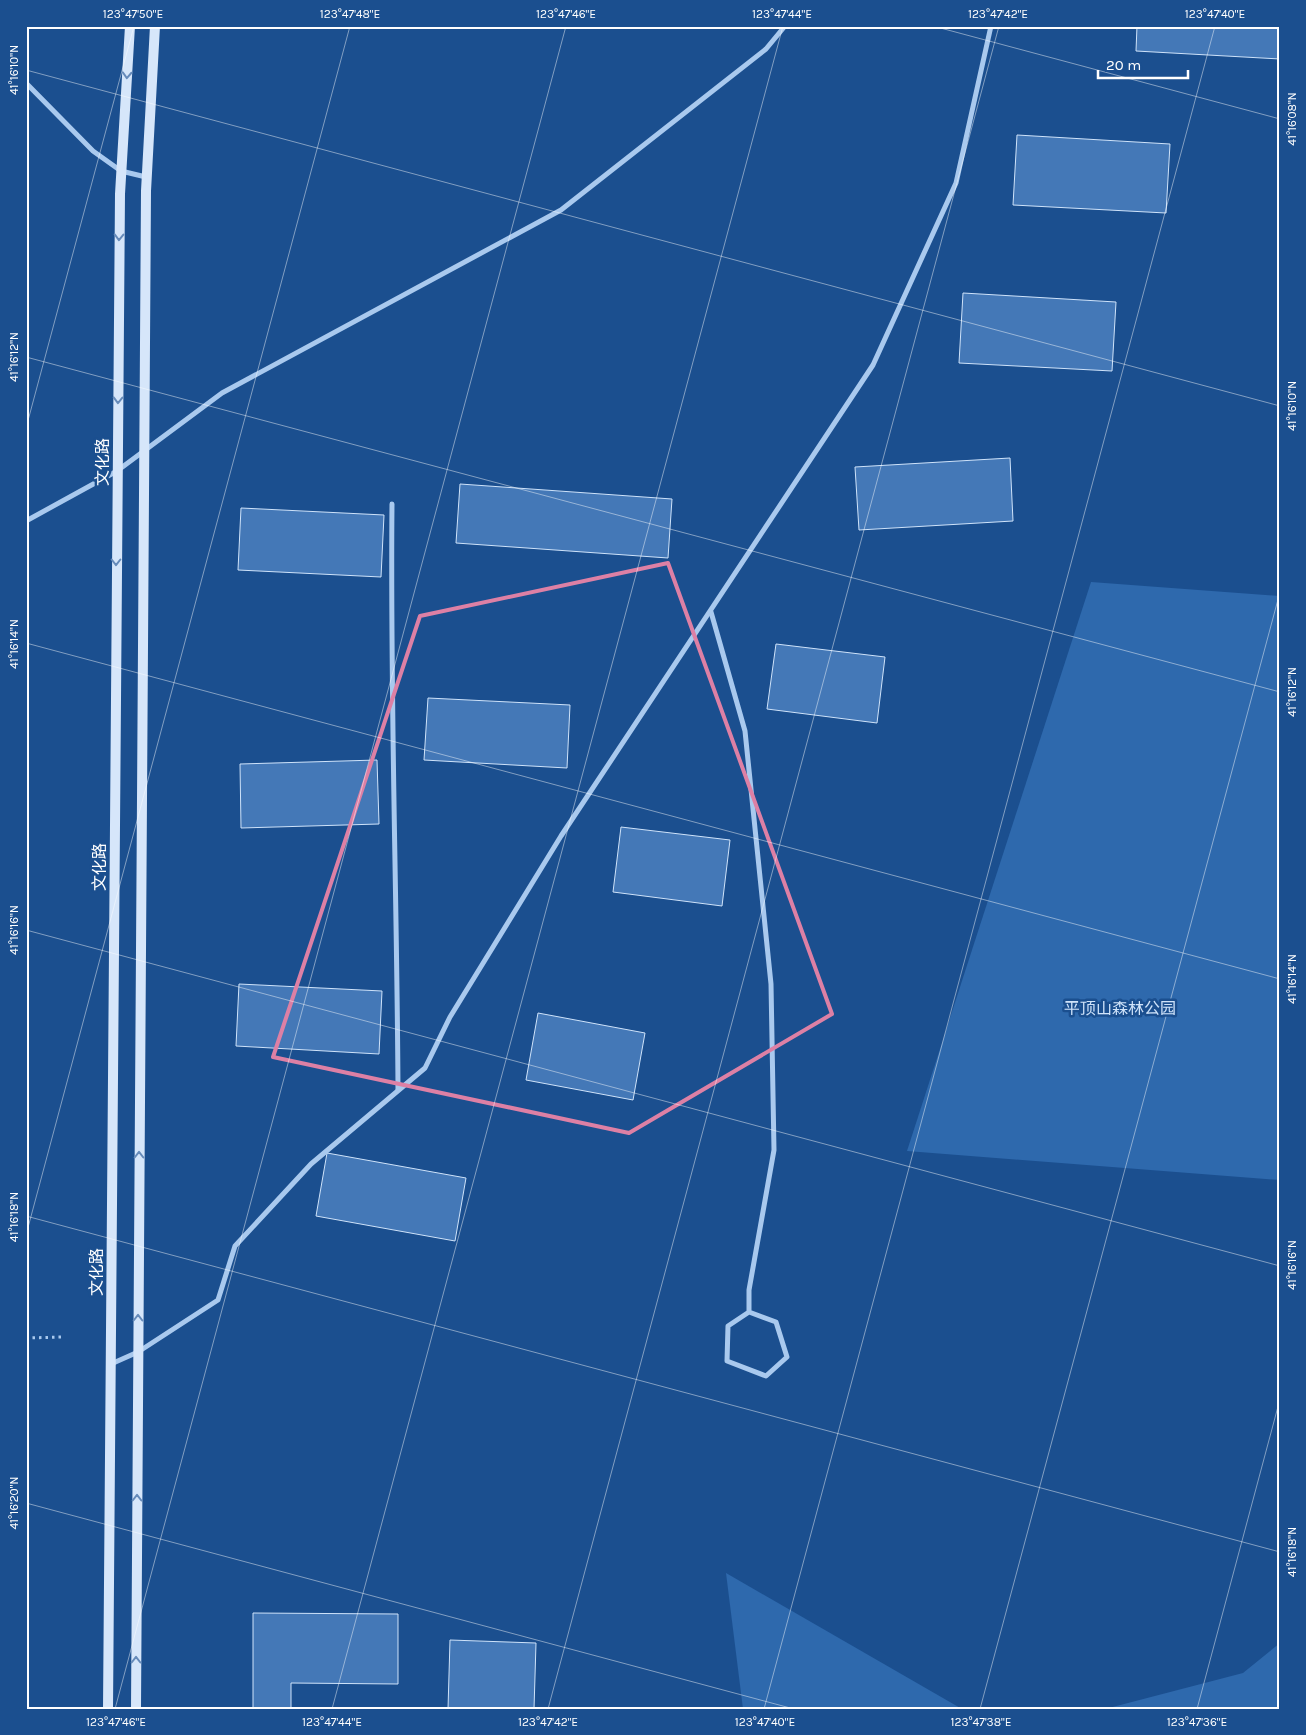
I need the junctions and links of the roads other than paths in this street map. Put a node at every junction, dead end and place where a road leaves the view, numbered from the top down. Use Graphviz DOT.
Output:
graph roads {
  1 [pos="130,26"];
  2 [pos="155,26"];
  3 [pos="785,26"];
  4 [pos="991,26"];
  5 [pos="26,83"];
  6 [pos="121,172"];
  7 [pos="146,177"];
  8 [pos="144,449"];
  9 [pos="117,471"];
  10 [pos="392,504"];
  11 [pos="26,521"];
  12 [pos="711,612"];
  13 [pos="398,1090"];
  14 [pos="748,1312"];
  15 [pos="138,1352"];
  16 [pos="110,1365"];
  17 [pos="108,1709"];
  18 [pos="136,1709"];
  1 -- 6 [label="street, 文化路, one-way"];
  2 -- 7 [label="street"];
  3 -- 8 [label="street"];
  4 -- 12 [label="street"];
  5 -- 6 [label="street"];
  6 -- 7 [label="street"];
  6 -- 9 [label="street, 文化路, one-way"];
  7 -- 8 [label="street"];
  8 -- 9 [label="street"];
  15 -- 8 [label="street, one-way"];
  9 -- 11 [label="street"];
  9 -- 16 [label="street, 文化路, one-way"];
  10 -- 13 [label="street"];
  12 -- 13 [label="street"];
  12 -- 14 [label="street"];
  13 -- 15 [label="street"];
  14 -- 14 [label="street"];
  15 -- 16 [label="street"];
  18 -- 15 [label="street, one-way"];
  16 -- 17 [label="street, 文化路"];
}
